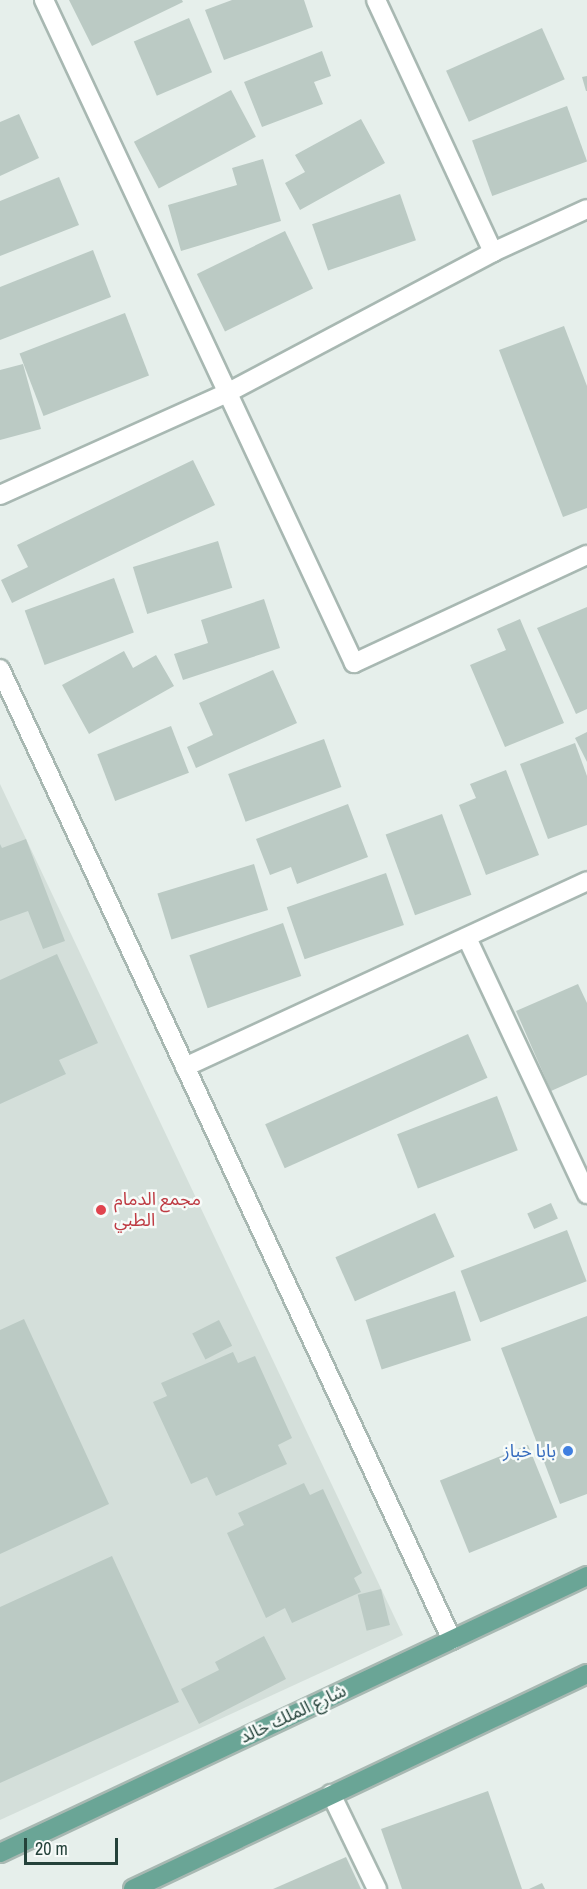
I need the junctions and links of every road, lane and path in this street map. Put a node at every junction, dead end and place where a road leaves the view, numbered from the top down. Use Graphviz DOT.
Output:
graph roads {
  1 [pos="44,0"];
  2 [pos="376,0"];
  3 [pos="587,209"];
  4 [pos="493,252"];
  5 [pos="227,393"];
  6 [pos="0,495"];
  7 [pos="587,555"];
  8 [pos="0,669"];
  9 [pos="587,881"];
  10 [pos="467,938"];
  11 [pos="185,1066"];
  12 [pos="587,1194"];
  13 [pos="587,1576"];
  14 [pos="452,1640"];
  15 [pos="587,1674"];
  16 [pos="331,1794"];
  17 [pos="0,1852"];
  18 [pos="133,1889"];
  19 [pos="377,1889"];
  1 -- 5 [label="street"];
  2 -- 4 [label="street"];
  3 -- 4 [label="street"];
  4 -- 5 [label="street"];
  5 -- 6 [label="street"];
  5 -- 7 [label="street"];
  8 -- 11 [label="street"];
  9 -- 10 [label="street"];
  10 -- 11 [label="street"];
  10 -- 12 [label="street"];
  11 -- 14 [label="street"];
  13 -- 14 [label="main road, شارع الملك خالد"];
  14 -- 17 [label="main road, شارع الملك خالد"];
  15 -- 16 [label="main road"];
  16 -- 18 [label="main road"];
  16 -- 19 [label="street"];
}
